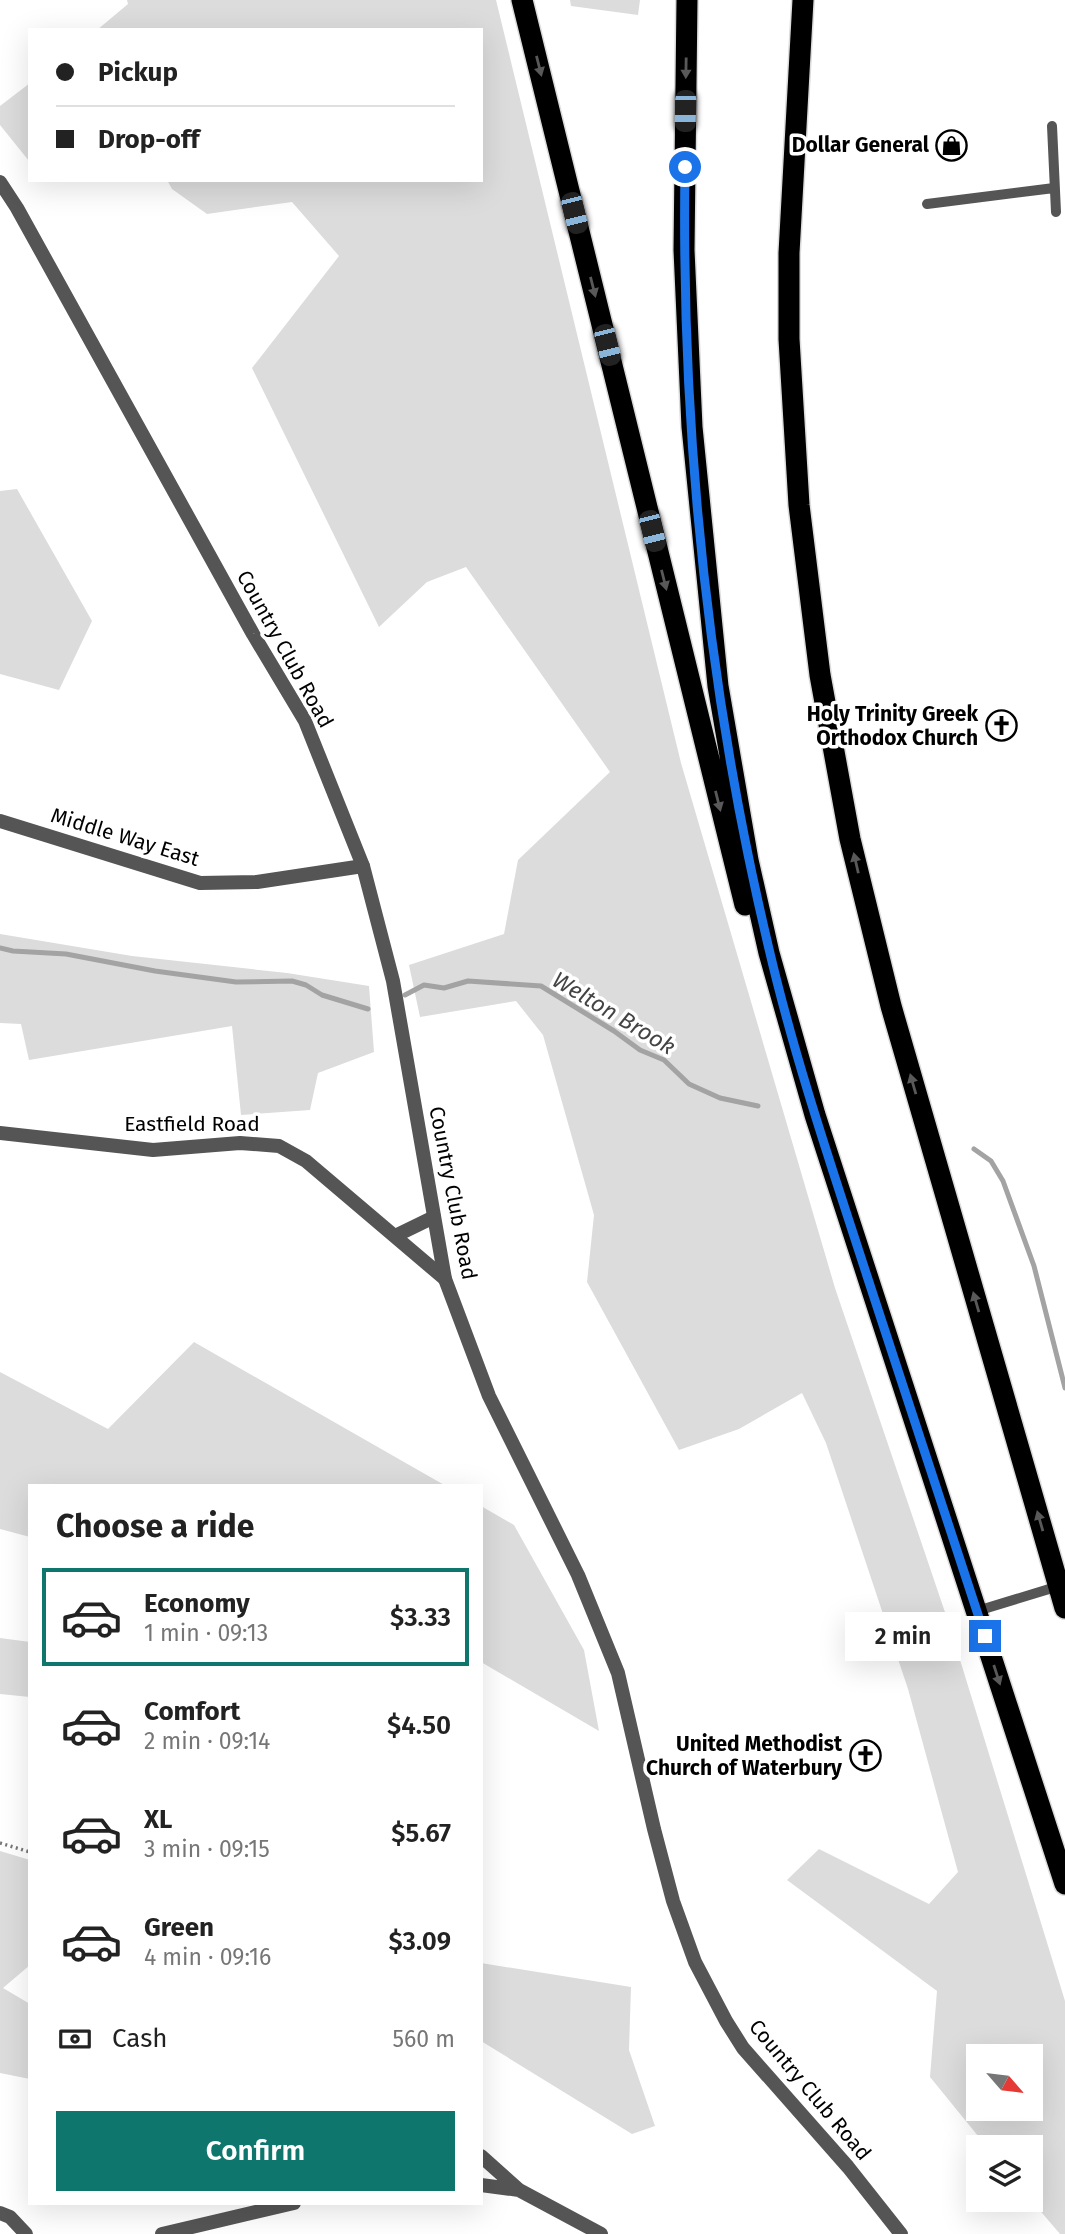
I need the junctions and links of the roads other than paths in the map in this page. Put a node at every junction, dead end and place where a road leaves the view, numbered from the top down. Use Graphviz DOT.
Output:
graph roads {
  1 [pos="522,0"];
  2 [pos="687,0"];
  3 [pos="801,0"];
  4 [pos="1052,126"];
  5 [pos="0,182"];
  6 [pos="1054,188"];
  7 [pos="927,204"];
  8 [pos="1056,212"];
  9 [pos="0,821"];
  10 [pos="363,866"];
  11 [pos="815,1115"];
  12 [pos="0,1133"];
  13 [pos="434,1217"];
  14 [pos="395,1236"];
  15 [pos="445,1279"];
  16 [pos="1063,1600"];
  17 [pos="977,1611"];
  18 [pos="1065,1884"];
  19 [pos="483,2158"];
  20 [pos="483,2185"];
  21 [pos="519,2190"];
  22 [pos="285,2205"];
  23 [pos="0,2213"];
  24 [pos="26,2234"];
  25 [pos="162,2234"];
  26 [pos="601,2234"];
  27 [pos="901,2234"];
  1 -- 11 [label="highway, one-way"];
  2 -- 11 [label="highway, one-way"];
  16 -- 3 [label="highway, one-way"];
  4 -- 6 [label="lane"];
  5 -- 10 [label="street, Country Club Road"];
  6 -- 7 [label="lane"];
  6 -- 8 [label="lane"];
  9 -- 10 [label="street, Middle Way East"];
  10 -- 13 [label="street, Country Club Road"];
  11 -- 17 [label="highway"];
  12 -- 14 [label="street, Eastfield Road"];
  13 -- 14 [label="street"];
  13 -- 15 [label="street, Country Club Road"];
  14 -- 15 [label="street, Eastfield Road"];
  15 -- 27 [label="street, Country Club Road"];
  16 -- 17 [label="lane"];
  17 -- 18 [label="highway, one-way"];
  19 -- 21 [label="street"];
  20 -- 21 [label="street"];
  21 -- 26 [label="street"];
  22 -- 25 [label="street"];
  23 -- 24 [label="street"];
}
